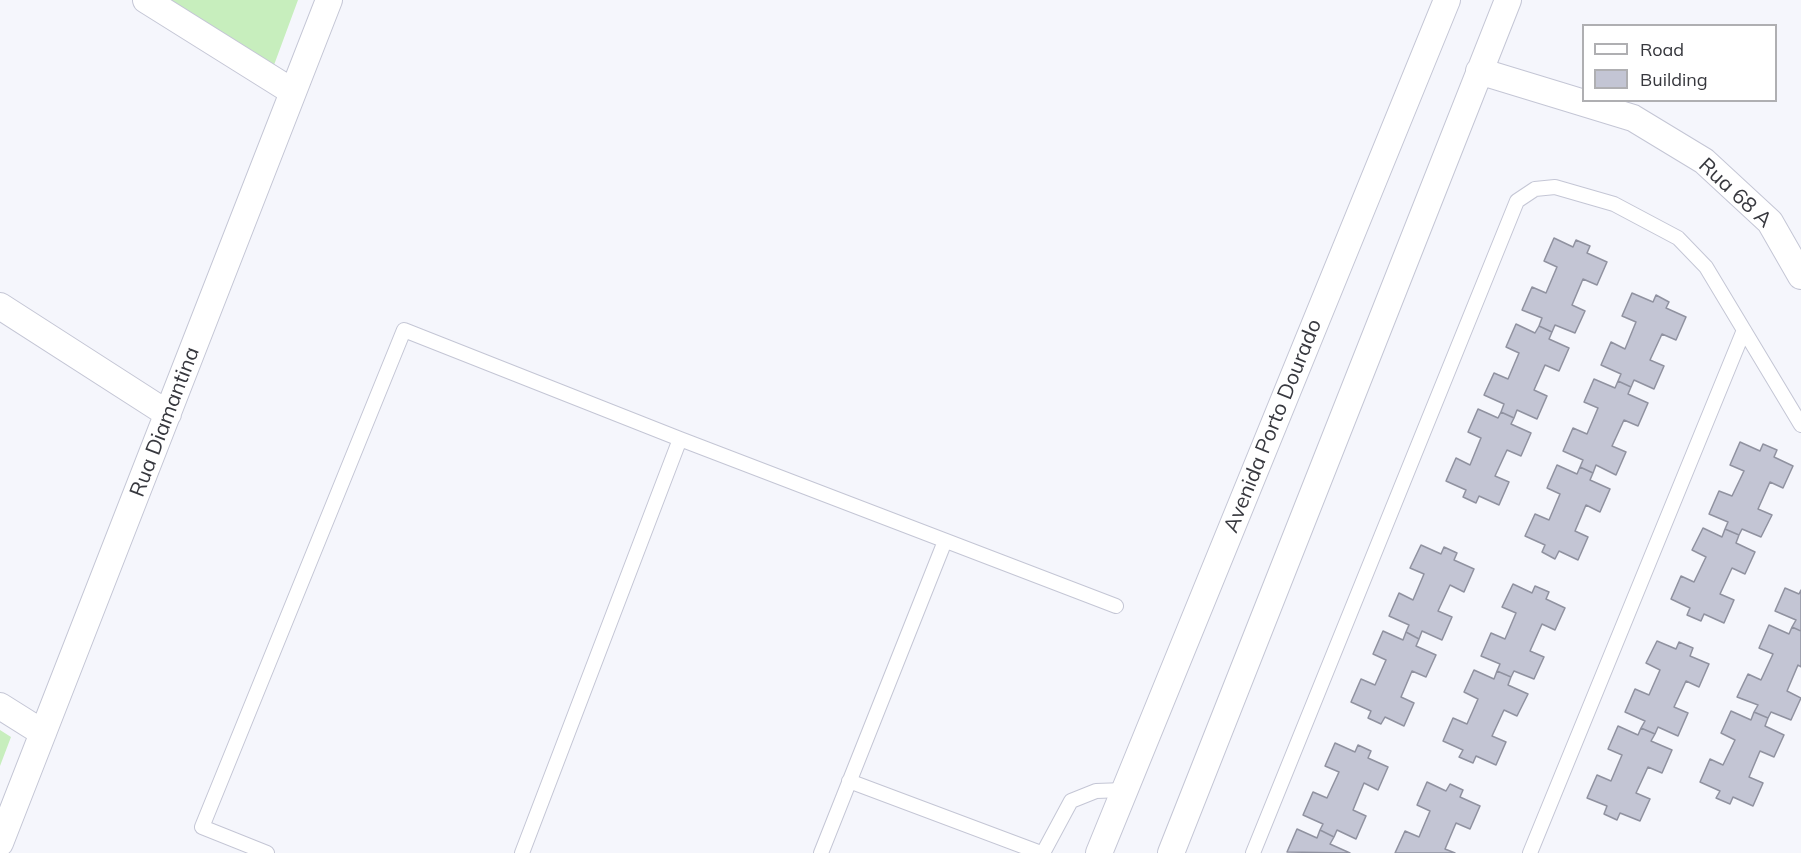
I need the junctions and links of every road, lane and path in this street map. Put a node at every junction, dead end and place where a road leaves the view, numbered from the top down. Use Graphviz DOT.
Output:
graph roads {
  1 [pos="146,0"];
  2 [pos="329,0"];
  3 [pos="1448,0"];
  4 [pos="1508,0"];
  5 [pos="1479,71"];
  6 [pos="293,92"];
  7 [pos="1801,276"];
  8 [pos="0,306"];
  9 [pos="1744,330"];
  10 [pos="168,414"];
  11 [pos="1801,425"];
  12 [pos="680,439"];
  13 [pos="945,541"];
  14 [pos="1116,606"];
  15 [pos="0,706"];
  16 [pos="43,733"];
  17 [pos="849,781"];
  18 [pos="1124,790"];
  19 [pos="0,843"];
  20 [pos="267,853"];
  21 [pos="522,853"];
  22 [pos="821,853"];
  23 [pos="1042,853"];
  24 [pos="1099,853"];
  25 [pos="1171,853"];
  26 [pos="1253,853"];
  27 [pos="1530,853"];
  1 -- 6 [label="street"];
  2 -- 6 [label="street, Rua Diamantina"];
  3 -- 18 [label="street, Avenida Porto Dourado"];
  4 -- 5 [label="street"];
  5 -- 7 [label="street, Rua 68 A"];
  5 -- 25 [label="street"];
  6 -- 10 [label="street, Rua Diamantina"];
  8 -- 10 [label="street"];
  9 -- 11 [label="lane"];
  9 -- 26 [label="lane"];
  9 -- 27 [label="lane"];
  10 -- 16 [label="street, Rua Diamantina"];
  12 -- 13 [label="lane"];
  12 -- 20 [label="lane"];
  12 -- 21 [label="lane"];
  13 -- 14 [label="lane"];
  13 -- 17 [label="lane"];
  15 -- 16 [label="street"];
  16 -- 19 [label="street, Rua Diamantina"];
  17 -- 22 [label="lane"];
  17 -- 23 [label="lane"];
  18 -- 23 [label="lane"];
  18 -- 24 [label="street, Avenida Porto Dourado"];
}
